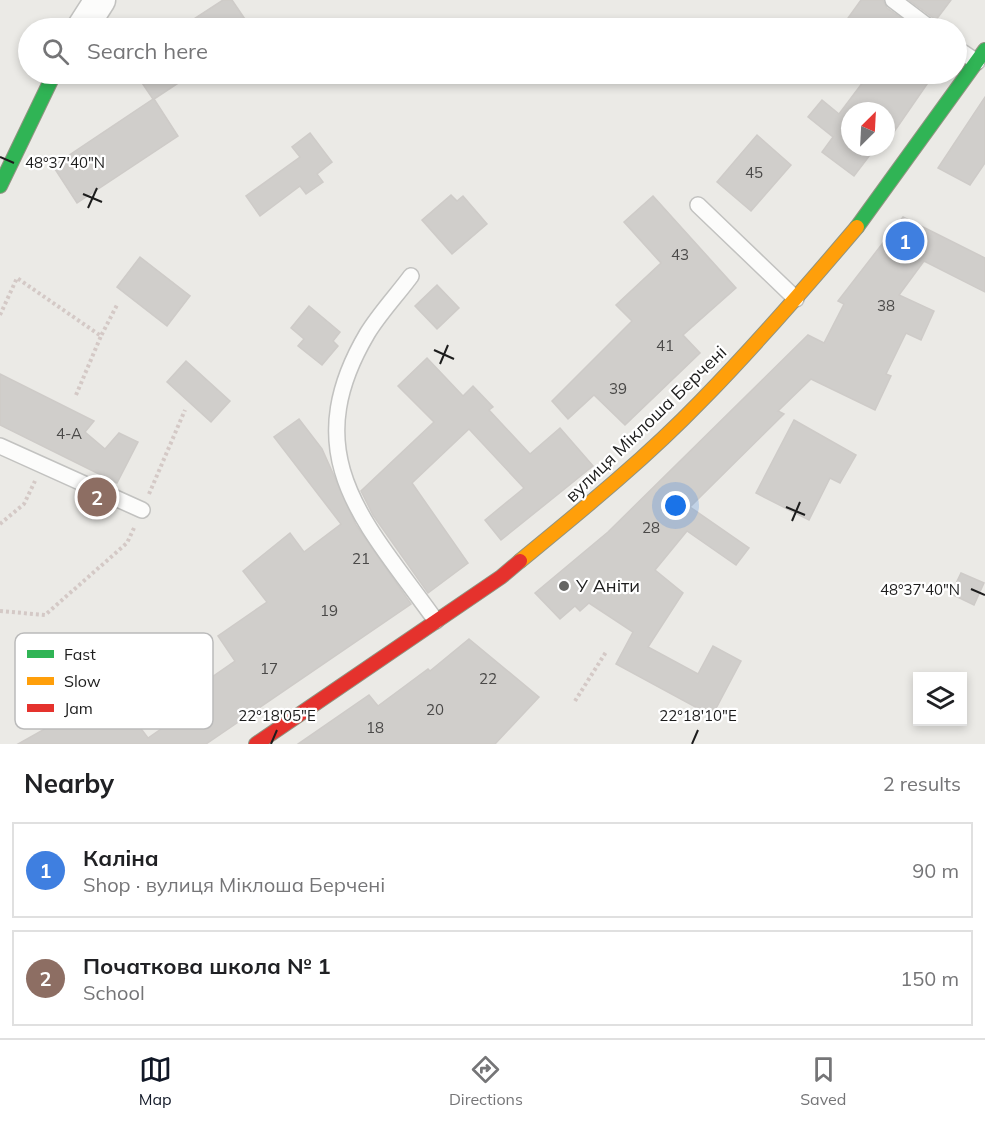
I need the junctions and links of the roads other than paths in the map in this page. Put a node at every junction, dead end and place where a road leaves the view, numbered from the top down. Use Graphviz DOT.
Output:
graph roads {
  1 [pos="100,0"];
  2 [pos="893,0"];
  3 [pos="88,18"];
  4 [pos="917,18"];
  5 [pos="981,56"];
  6 [pos="967,75"];
  7 [pos="49,84"];
  8 [pos="961,84"];
  9 [pos="0,186"];
  10 [pos="698,205"];
  11 [pos="411,276"];
  12 [pos="796,299"];
  13 [pos="0,446"];
  14 [pos="142,510"];
  15 [pos="436,621"];
  16 [pos="256,744"];
  1 -- 3 [label="street"];
  2 -- 4 [label="lane"];
  5 -- 6 [label="street, вулиця Міклоша Берчені"];
  7 -- 9 [label="street"];
  8 -- 12 [label="street, вулиця Міклоша Берчені"];
  10 -- 12 [label="lane"];
  11 -- 15 [label="lane"];
  12 -- 15 [label="street, вулиця Міклоша Берчені"];
  13 -- 14 [label="lane"];
  15 -- 16 [label="street, вулиця Міклоша Берчені"];
}
